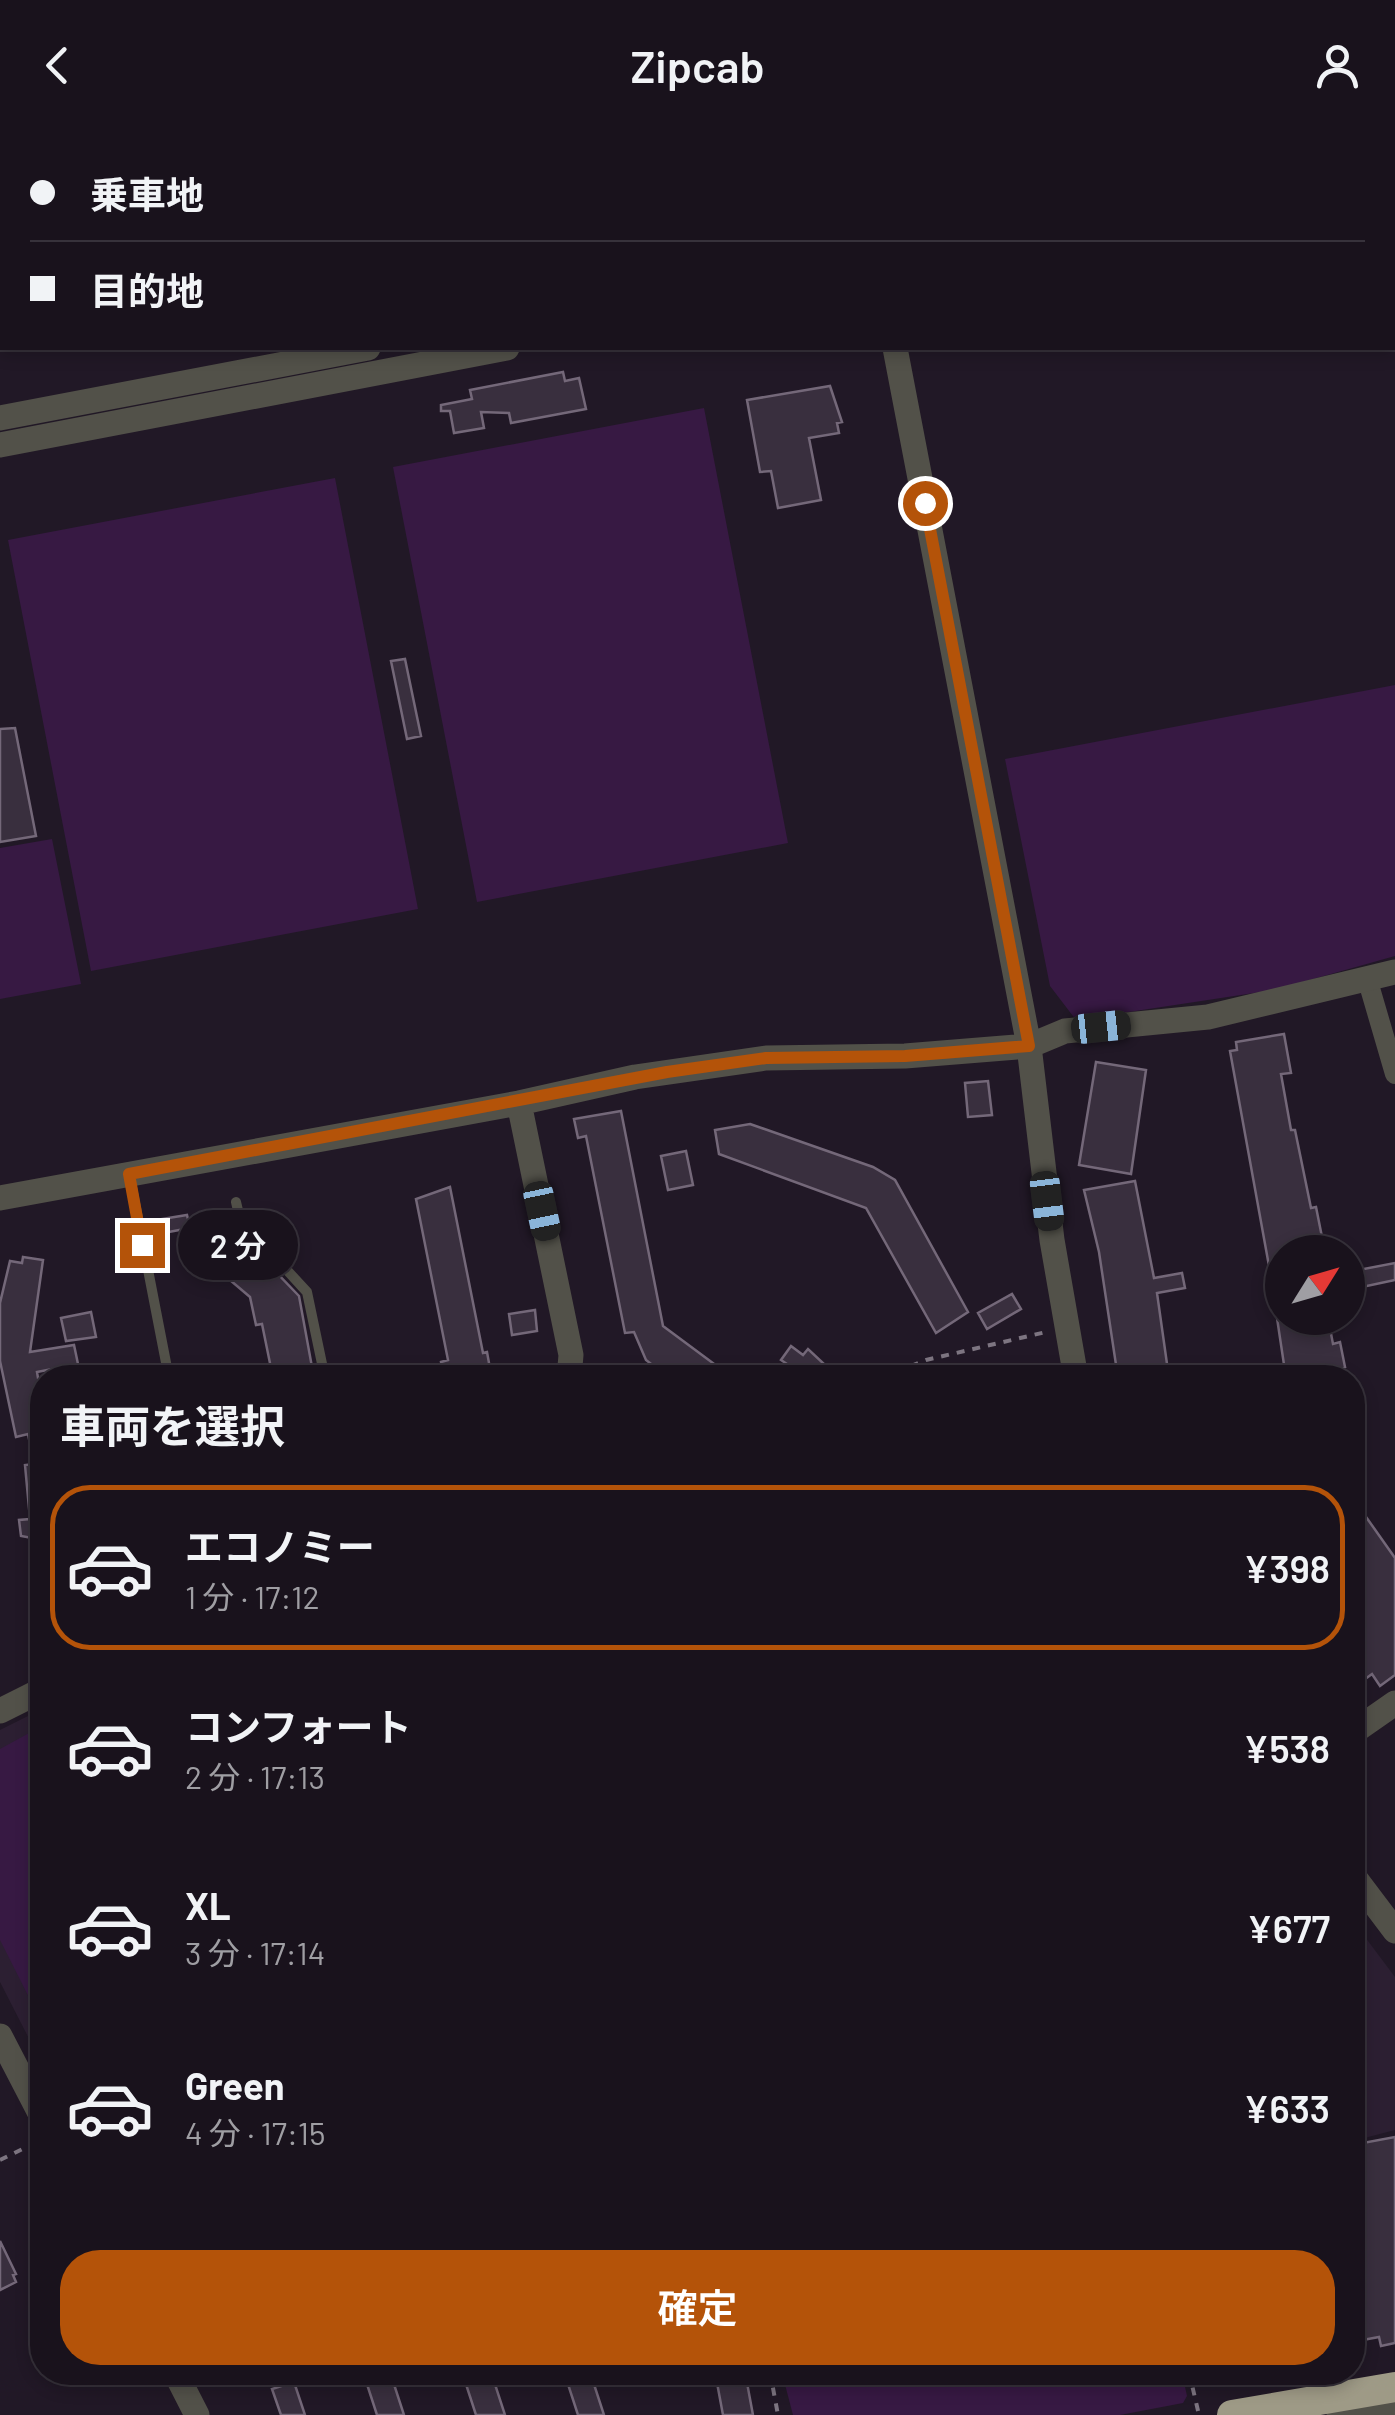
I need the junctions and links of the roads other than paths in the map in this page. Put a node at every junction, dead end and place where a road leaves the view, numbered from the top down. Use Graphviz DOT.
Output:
graph roads {
  1 [pos="357,350"];
  2 [pos="485,350"];
  3 [pos="895,350"];
  4 [pos="418,356"];
  5 [pos="0,418"];
  6 [pos="0,445"];
  7 [pos="1395,972"];
  8 [pos="1367,978"];
  9 [pos="1029,1046"];
  10 [pos="1395,1074"];
  11 [pos="519,1103"];
  12 [pos="129,1174"];
  13 [pos="0,1198"];
  14 [pos="236,1202"];
  15 [pos="166,1365"];
  16 [pos="322,1365"];
  17 [pos="571,1365"];
  18 [pos="1073,1365"];
  19 [pos="30,1696"];
  20 [pos="1395,1703"];
  21 [pos="0,1711"];
  22 [pos="1365,1724"];
  23 [pos="1365,1891"];
  24 [pos="1395,1931"];
  25 [pos="0,2036"];
  26 [pos="30,2094"];
  27 [pos="182,2385"];
  28 [pos="1395,2387"];
  29 [pos="1395,2402"];
  30 [pos="1235,2414"];
  31 [pos="197,2415"];
  32 [pos="1323,2415"];
  33 [pos="1339,2415"];
  1 -- 5 [label="street"];
  2 -- 4 [label="street"];
  3 -- 9 [label="street"];
  4 -- 6 [label="street"];
  7 -- 8 [label="street"];
  8 -- 9 [label="street"];
  8 -- 10 [label="street"];
  9 -- 11 [label="street"];
  9 -- 18 [label="street"];
  11 -- 12 [label="street"];
  11 -- 17 [label="street"];
  12 -- 13 [label="street"];
  12 -- 15 [label="lane"];
  14 -- 16 [label="lane"];
  19 -- 21 [label="street"];
  20 -- 22 [label="street"];
  23 -- 24 [label="street"];
  25 -- 26 [label="street"];
  27 -- 31 [label="street"];
  28 -- 30 [label="highway"];
  29 -- 32 [label="highway"];
  29 -- 33 [label="street"];
}
